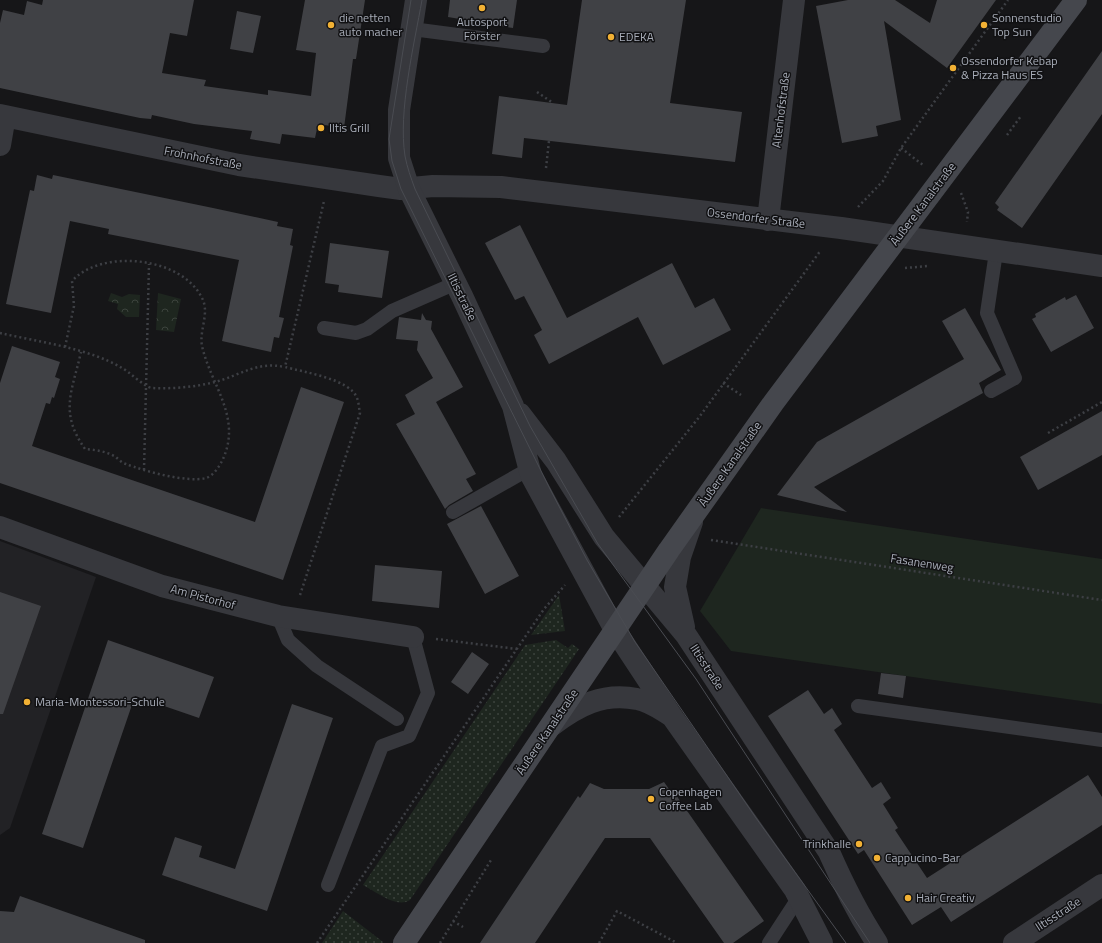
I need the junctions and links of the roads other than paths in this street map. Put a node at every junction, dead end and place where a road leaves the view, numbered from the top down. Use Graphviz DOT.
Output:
graph roads {
  1 [pos="416,0"];
  2 [pos="794,0"];
  3 [pos="1076,0"];
  4 [pos="412,29"];
  5 [pos="543,46"];
  6 [pos="2,116"];
  7 [pos="0,145"];
  8 [pos="409,189"];
  9 [pos="768,220"];
  10 [pos="899,236"];
  11 [pos="996,252"];
  12 [pos="1102,266"];
  13 [pos="456,283"];
  14 [pos="324,328"];
  15 [pos="991,391"];
  16 [pos="513,406"];
  17 [pos="529,469"];
  18 [pos="452,512"];
  19 [pos="694,515"];
  20 [pos="0,527"];
  21 [pos="645,586"];
  22 [pos="285,617"];
  23 [pos="615,630"];
  24 [pos="686,635"];
  25 [pos="413,637"];
  26 [pos="858,706"];
  27 [pos="671,715"];
  28 [pos="397,719"];
  29 [pos="551,726"];
  30 [pos="1102,740"];
  31 [pos="328,884"];
  32 [pos="1102,885"];
  33 [pos="798,897"];
  34 [pos="404,943"];
  35 [pos="769,943"];
  36 [pos="822,943"];
  37 [pos="877,943"];
  38 [pos="1014,943"];
  1 -- 4 [label="street, Iltisstraße"];
  2 -- 9 [label="street, Altenhofstraße"];
  3 -- 10 [label="main road, Äußere Kanalstraße"];
  4 -- 5 [label="lane"];
  4 -- 8 [label="street, Iltisstraße"];
  6 -- 7 [label="street"];
  6 -- 8 [label="street, Frohnhofstraße"];
  8 -- 9 [label="street, Ossendorfer Straße"];
  8 -- 13 [label="street, Iltisstraße"];
  9 -- 10 [label="street, Ossendorfer Straße"];
  10 -- 11 [label="street, Ossendorfer Straße"];
  10 -- 19 [label="main road, Äußere Kanalstraße"];
  11 -- 12 [label="street, Ossendorfer Straße"];
  11 -- 15 [label="lane"];
  13 -- 14 [label="lane"];
  13 -- 16 [label="street, Iltisstraße"];
  16 -- 17 [label="street, Iltisstraße"];
  16 -- 21 [label="street, Iltisstraße"];
  17 -- 18 [label="lane"];
  17 -- 23 [label="street, Iltisstraße"];
  19 -- 21 [label="main road, Äußere Kanalstraße"];
  19 -- 24 [label="street"];
  20 -- 22 [label="street, Am Pistorhof"];
  21 -- 23 [label="main road, Äußere Kanalstraße"];
  21 -- 24 [label="street, Iltisstraße"];
  22 -- 25 [label="street, Am Pistorhof"];
  22 -- 28 [label="lane"];
  23 -- 27 [label="street, Iltisstraße"];
  23 -- 29 [label="main road, Äußere Kanalstraße"];
  24 -- 37 [label="street, Iltisstraße"];
  25 -- 31 [label="lane"];
  26 -- 30 [label="lane"];
  27 -- 29 [label="street"];
  27 -- 33 [label="street, Iltisstraße"];
  29 -- 34 [label="main road, Äußere Kanalstraße"];
  32 -- 38 [label="street, Iltisstraße"];
  33 -- 35 [label="lane"];
  33 -- 36 [label="street, Iltisstraße"];
}
